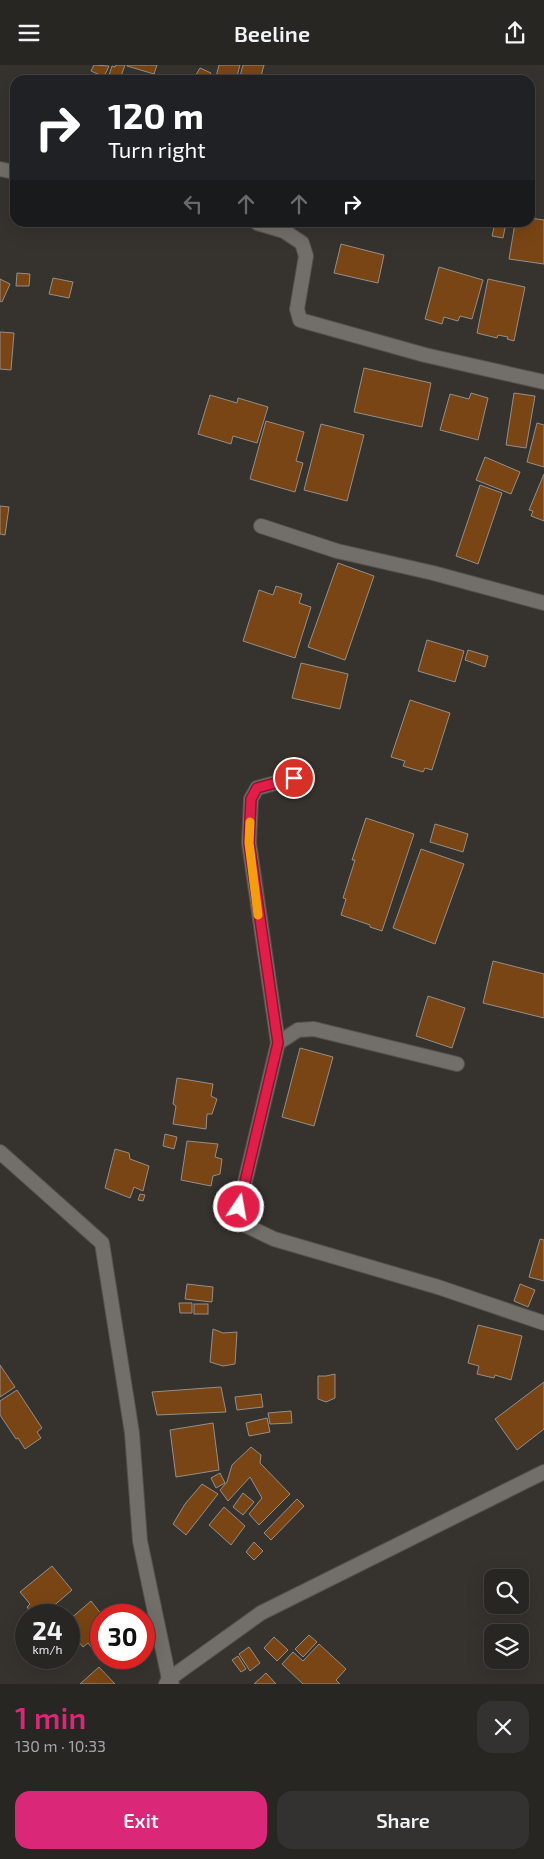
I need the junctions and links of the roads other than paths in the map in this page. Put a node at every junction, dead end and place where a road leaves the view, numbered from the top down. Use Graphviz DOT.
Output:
graph roads {
  1 [pos="271,227"];
  2 [pos="544,382"];
  3 [pos="261,526"];
  4 [pos="544,603"];
  5 [pos="294,778"];
  6 [pos="278,1043"];
  7 [pos="457,1064"];
  8 [pos="0,1152"];
  9 [pos="544,1323"];
  10 [pos="544,1472"];
  11 [pos="169,1682"];
  1 -- 2 [label="street"];
  3 -- 4 [label="street"];
  5 -- 6 [label="street"];
  6 -- 7 [label="street"];
  6 -- 9 [label="street"];
  8 -- 11 [label="street"];
  10 -- 11 [label="street"];
}
